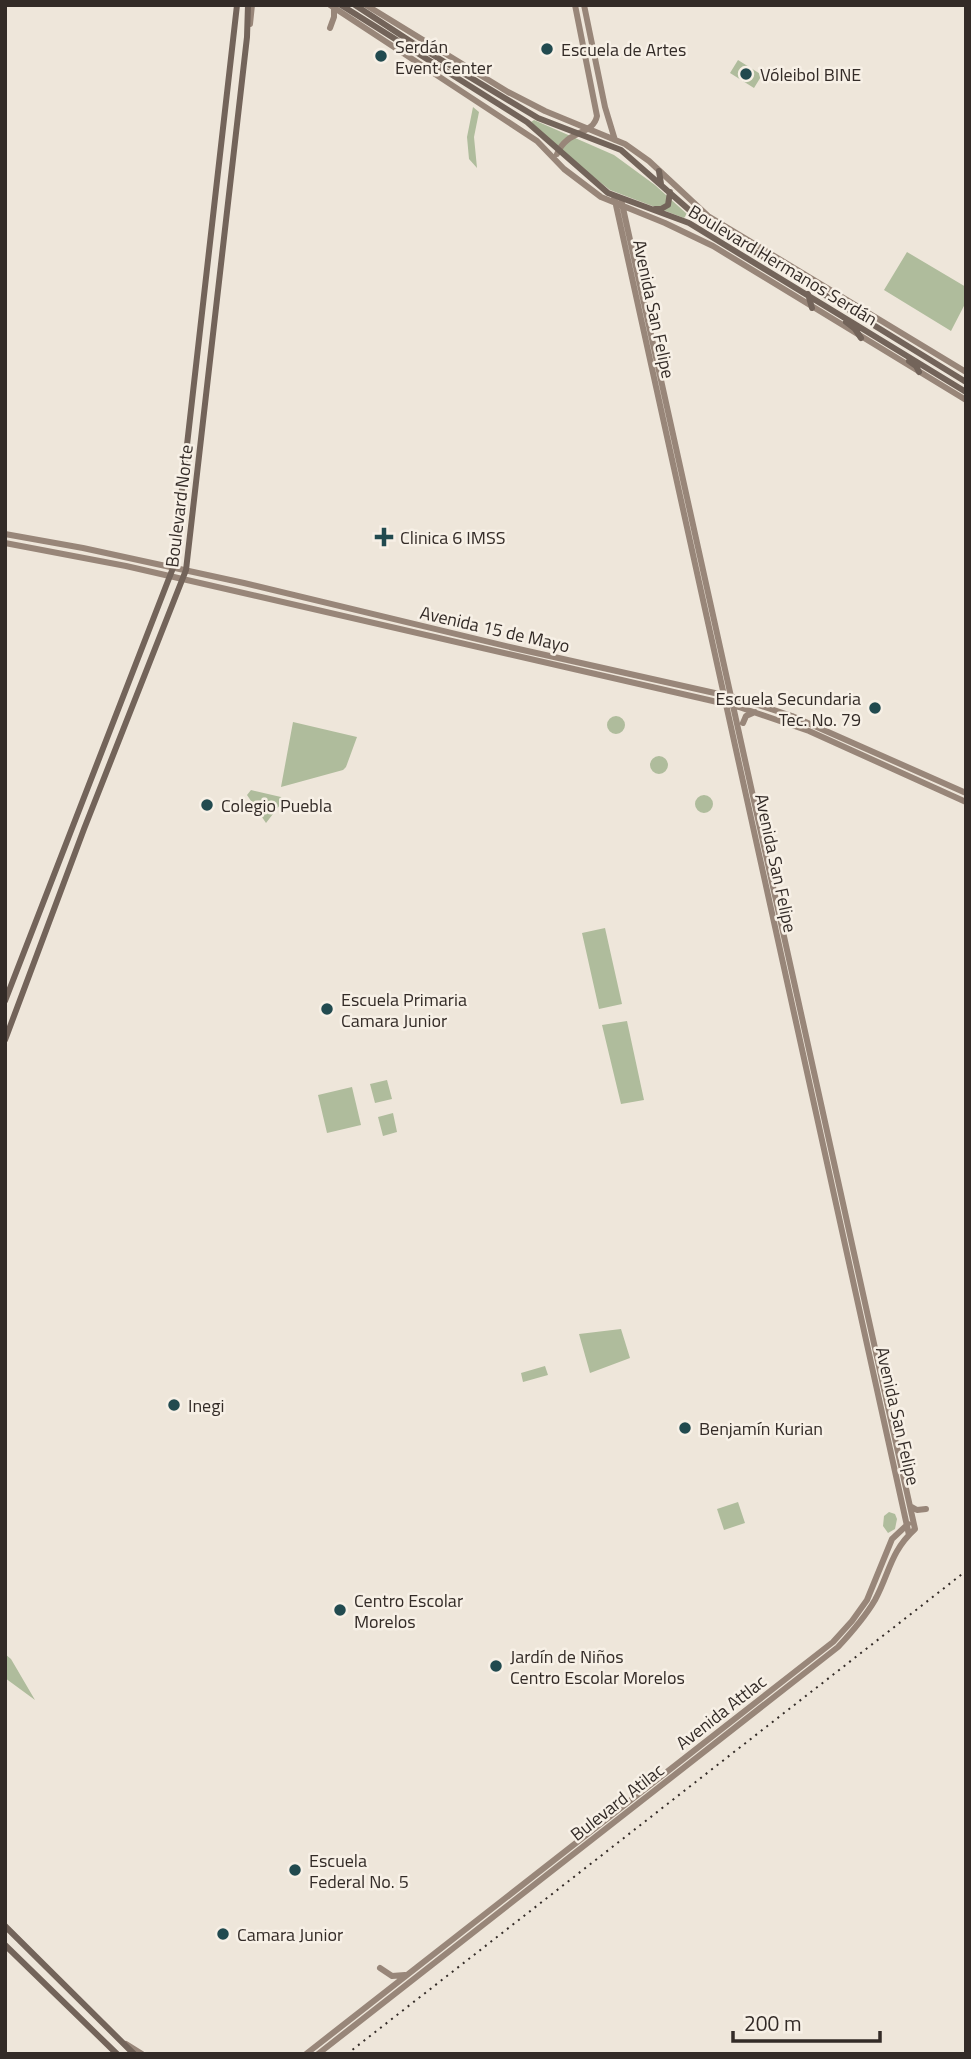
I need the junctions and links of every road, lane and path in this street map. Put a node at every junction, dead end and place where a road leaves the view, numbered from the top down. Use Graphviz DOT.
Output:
graph roads {
  1 [pos="235,5"];
  2 [pos="250,5"];
  3 [pos="355,5"];
  4 [pos="366,5"];
  5 [pos="575,5"];
  6 [pos="584,5"];
  7 [pos="335,6"];
  8 [pos="370,15"];
  9 [pos="380,15"];
  10 [pos="330,28"];
  11 [pos="599,79"];
  12 [pos="590,81"];
  13 [pos="500,88"];
  14 [pos="490,89"];
  15 [pos="505,97"];
  16 [pos="590,128"];
  17 [pos="578,133"];
  18 [pos="614,138"];
  19 [pos="621,150"];
  20 [pos="558,151"];
  21 [pos="555,159"];
  22 [pos="659,171"];
  23 [pos="662,184"];
  24 [pos="669,190"];
  25 [pos="619,201"];
  26 [pos="653,209"];
  27 [pos="808,294"];
  28 [pos="812,308"];
  29 [pos="841,314"];
  30 [pos="861,338"];
  31 [pos="896,348"];
  32 [pos="919,372"];
  33 [pos="966,372"];
  34 [pos="966,382"];
  35 [pos="966,391"];
  36 [pos="966,400"];
  37 [pos="5,534"];
  38 [pos="5,543"];
  39 [pos="173,568"];
  40 [pos="186,570"];
  41 [pos="171,576"];
  42 [pos="183,579"];
  43 [pos="727,696"];
  44 [pos="729,705"];
  45 [pos="755,712"];
  46 [pos="743,723"];
  47 [pos="966,793"];
  48 [pos="966,802"];
  49 [pos="5,1001"];
  50 [pos="5,1040"];
  51 [pos="910,1506"];
  52 [pos="926,1509"];
  53 [pos="913,1520"];
  54 [pos="906,1526"];
  55 [pos="912,1532"];
  56 [pos="691,1757"];
  57 [pos="5,1926"];
  58 [pos="5,1945"];
  59 [pos="380,1968"];
  60 [pos="51,1971"];
  61 [pos="411,1973"];
  62 [pos="48,1986"];
  63 [pos="126,2044"];
  64 [pos="117,2054"];
  65 [pos="134,2054"];
  66 [pos="142,2054"];
  67 [pos="306,2054"];
  68 [pos="318,2054"];
  1 -- 39 [label="main road, Boulevard Norte"];
  2 -- 40 [label="main road, Boulevard Norte"];
  3 -- 8 [label="main road, Boulevard Hermanos Serdán"];
  4 -- 9 [label="main road"];
  5 -- 12 [label="main road"];
  6 -- 11 [label="main road"];
  7 -- 10 [label="main road"];
  7 -- 20 [label="main road, Boulevard Hermanos Serdán"];
  7 -- 21 [label="main road"];
  8 -- 9 [label="main road"];
  8 -- 14 [label="main road, Boulevard Hermanos Serdán"];
  9 -- 13 [label="main road"];
  11 -- 12 [label="main road"];
  11 -- 18 [label="main road"];
  12 -- 16 [label="main road"];
  13 -- 14 [label="main road"];
  13 -- 15 [label="main road"];
  13 -- 16 [label="main road"];
  14 -- 15 [label="main road, Boulevard Hermanos Serdán"];
  15 -- 17 [label="main road, Boulevard Hermanos Serdán"];
  16 -- 17 [label="main road"];
  16 -- 18 [label="main road"];
  17 -- 19 [label="main road, Boulevard Hermanos Serdán"];
  17 -- 20 [label="main road"];
  18 -- 19 [label="main road"];
  18 -- 22 [label="main road"];
  19 -- 23 [label="main road, Boulevard Hermanos Serdán"];
  20 -- 21 [label="main road"];
  20 -- 25 [label="main road, Boulevard Hermanos Serdán"];
  21 -- 25 [label="main road"];
  22 -- 23 [label="main road"];
  22 -- 33 [label="main road"];
  23 -- 24 [label="main road, Boulevard Hermanos Serdán"];
  24 -- 26 [label="main road"];
  24 -- 34 [label="main road, Boulevard Hermanos Serdán"];
  25 -- 26 [label="main road, Boulevard Hermanos Serdán"];
  25 -- 28 [label="main road"];
  25 -- 43 [label="main road, Avenida San Felipe"];
  26 -- 27 [label="main road, Boulevard Hermanos Serdán"];
  27 -- 28 [label="main road"];
  27 -- 29 [label="main road, Boulevard Hermanos Serdán"];
  28 -- 30 [label="main road"];
  29 -- 30 [label="main road"];
  29 -- 31 [label="main road, Boulevard Hermanos Serdán"];
  30 -- 32 [label="main road"];
  31 -- 32 [label="main road"];
  31 -- 35 [label="main road, Boulevard Hermanos Serdán"];
  32 -- 36 [label="main road"];
  37 -- 39 [label="main road, Avenida 15 de Mayo"];
  38 -- 41 [label="main road, Avenida 15 de Mayo"];
  39 -- 40 [label="main road, Avenida 15 de Mayo"];
  39 -- 41 [label="main road, Boulevard Norte"];
  40 -- 42 [label="main road, Boulevard Norte"];
  40 -- 43 [label="main road, Avenida 15 de Mayo"];
  41 -- 42 [label="main road, Avenida 15 de Mayo"];
  41 -- 49 [label="main road, Boulevard Norte"];
  42 -- 44 [label="main road, Avenida 15 de Mayo"];
  42 -- 50 [label="main road, Boulevard Norte"];
  43 -- 44 [label="main road, Avenida San Felipe"];
  43 -- 47 [label="main road, Avenida 15 de Mayo"];
  44 -- 45 [label="main road, Avenida 15 de Mayo"];
  44 -- 51 [label="main road, Avenida San Felipe"];
  44 -- 54 [label="main road, Avenida San Felipe"];
  45 -- 46 [label="main road"];
  45 -- 48 [label="main road, Avenida 15 de Mayo"];
  51 -- 52 [label="main road"];
  51 -- 53 [label="main road, Avenida San Felipe"];
  53 -- 54 [label="main road, Avenida Attlac"];
  53 -- 55 [label="main road, Avenida San Felipe"];
  54 -- 55 [label="main road, Avenida San Felipe"];
  54 -- 56 [label="main road, Avenida Attlac"];
  55 -- 56 [label="main road, Bulevard Atilac"];
  56 -- 61 [label="main road, Avenida Attlac"];
  56 -- 68 [label="main road, Bulevard Atilac"];
  57 -- 60 [label="main road"];
  58 -- 62 [label="main road"];
  59 -- 61 [label="main road"];
  60 -- 62 [label="main road"];
  60 -- 63 [label="main road"];
  61 -- 67 [label="main road, Avenida Attlac"];
  62 -- 64 [label="main road"];
  63 -- 65 [label="main road"];
  63 -- 66 [label="main road"];
}
